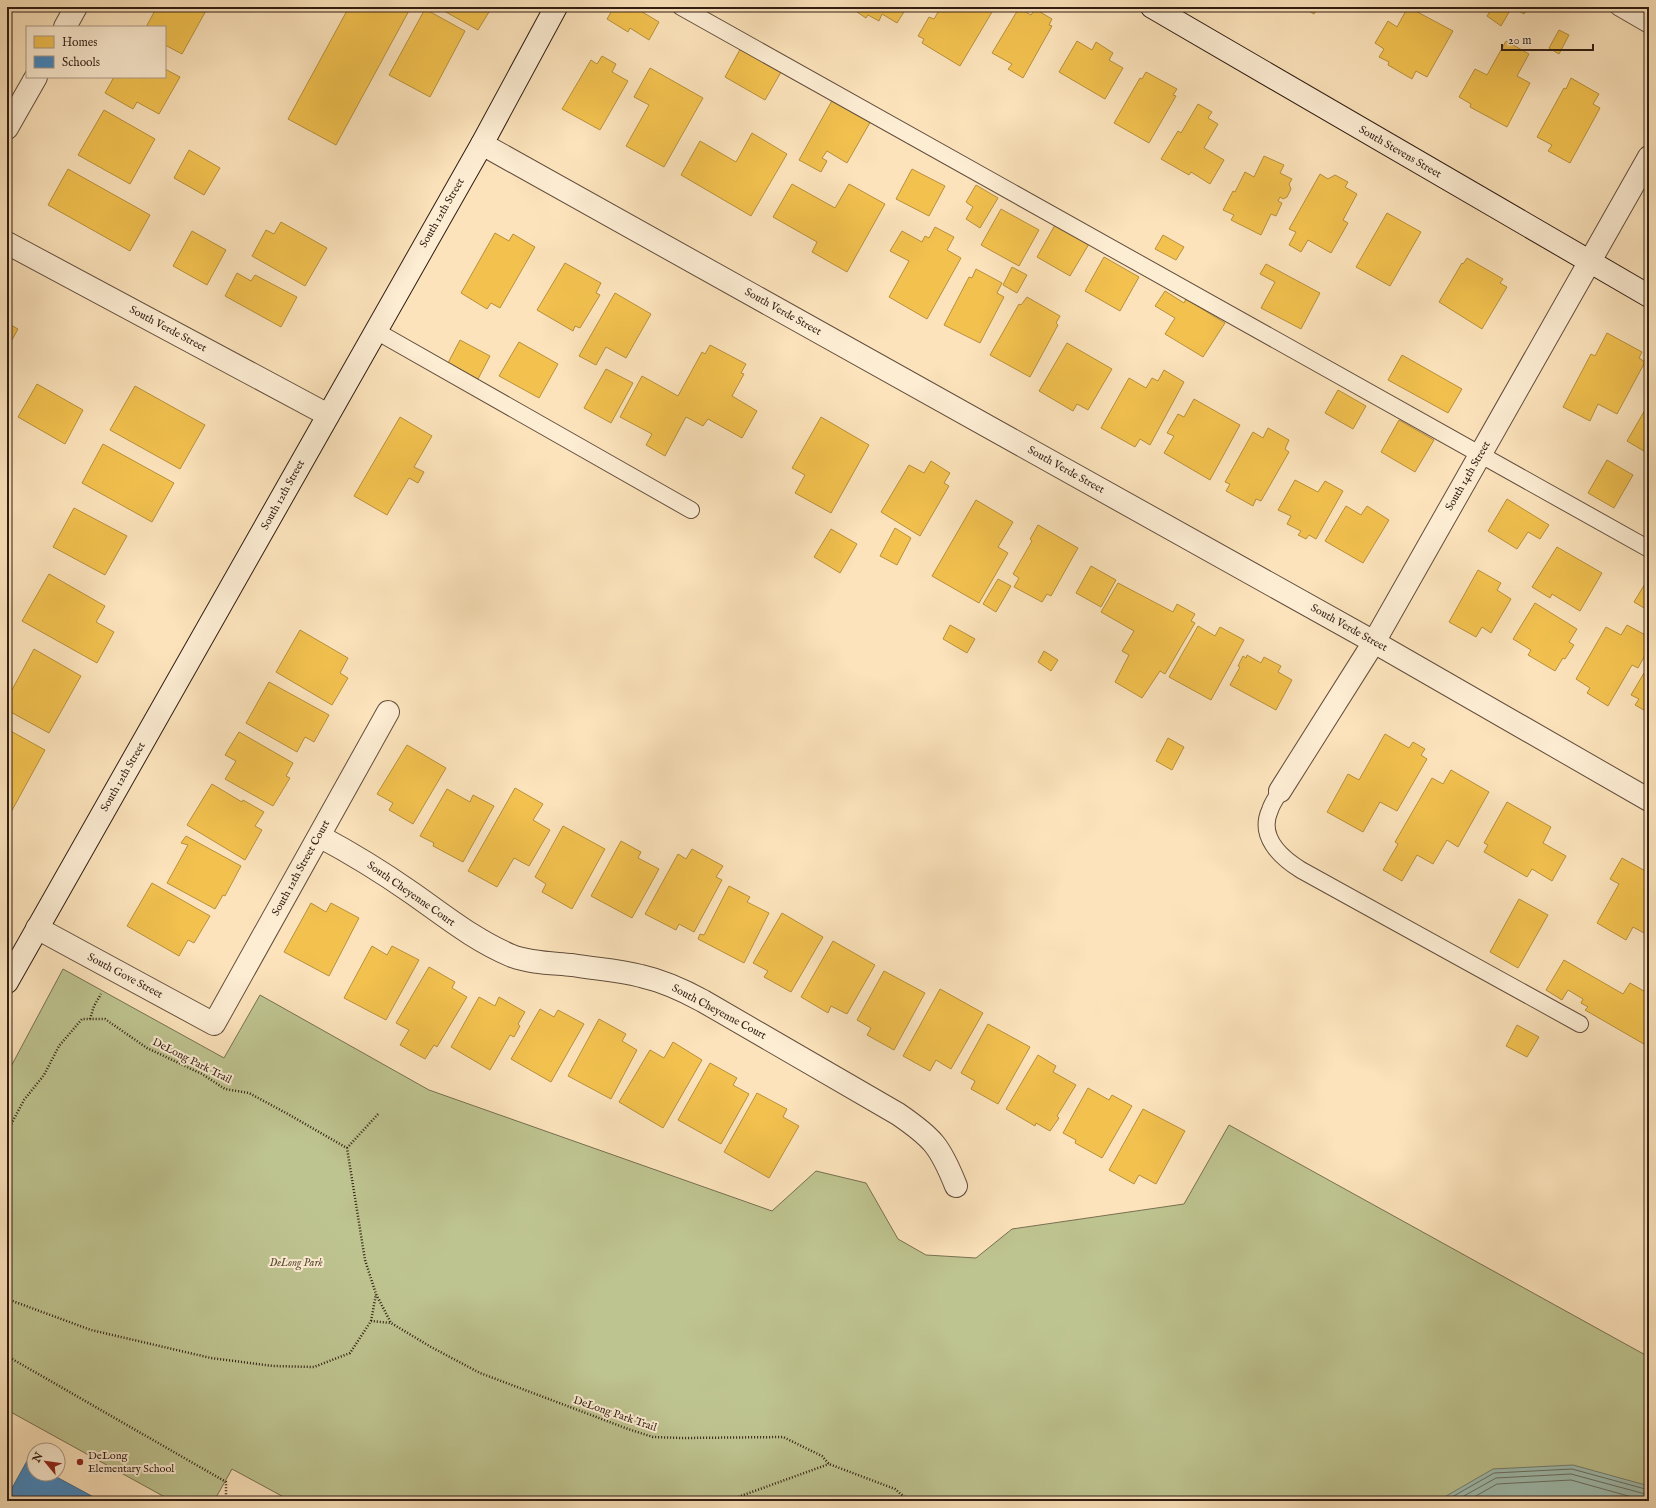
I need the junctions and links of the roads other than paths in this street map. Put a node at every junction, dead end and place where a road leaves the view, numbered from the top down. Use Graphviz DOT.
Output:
graph roads {
  1 [pos="76,7"];
  2 [pos="556,7"];
  3 [pos="681,7"];
  4 [pos="1152,7"];
  5 [pos="1618,7"];
  6 [pos="1649,25"];
  7 [pos="66,26"];
  8 [pos="35,78"];
  9 [pos="7,128"];
  10 [pos="482,144"];
  11 [pos="1649,157"];
  12 [pos="7,243"];
  13 [pos="1589,262"];
  14 [pos="1649,296"];
  15 [pos="376,330"];
  16 [pos="328,415"];
  17 [pos="1480,454"];
  18 [pos="691,510"];
  19 [pos="1649,549"];
  20 [pos="1374,642"];
  21 [pos="388,712"];
  22 [pos="1280,791"];
  23 [pos="1649,800"];
  24 [pos="319,836"];
  25 [pos="37,928"];
  26 [pos="7,982"];
  27 [pos="214,1024"];
  28 [pos="1580,1024"];
  29 [pos="956,1186"];
  1 -- 7 [label="street"];
  2 -- 10 [label="street, South 12th Street"];
  3 -- 17 [label="lane"];
  4 -- 13 [label="street, South Stevens Street"];
  5 -- 6 [label="lane"];
  8 -- 9 [label="street"];
  10 -- 15 [label="street, South 12th Street"];
  10 -- 20 [label="street, South Verde Street"];
  11 -- 13 [label="street, South 14th Street"];
  12 -- 16 [label="street, South Verde Street"];
  13 -- 14 [label="street, South Stevens Street"];
  13 -- 17 [label="street, South 14th Street"];
  15 -- 16 [label="street, South 12th Street"];
  15 -- 18 [label="lane"];
  16 -- 25 [label="street, South 12th Street"];
  17 -- 19 [label="lane"];
  17 -- 20 [label="street, South 14th Street"];
  20 -- 22 [label="street, South 14th Street"];
  20 -- 23 [label="street, South Verde Street"];
  21 -- 24 [label="street, South 12th Street Court"];
  22 -- 28 [label="lane"];
  24 -- 27 [label="street, South 12th Street Court"];
  24 -- 29 [label="street, South Cheyenne Court"];
  25 -- 26 [label="street, South 12th Street"];
  25 -- 27 [label="street, South Gove Street"];
}
